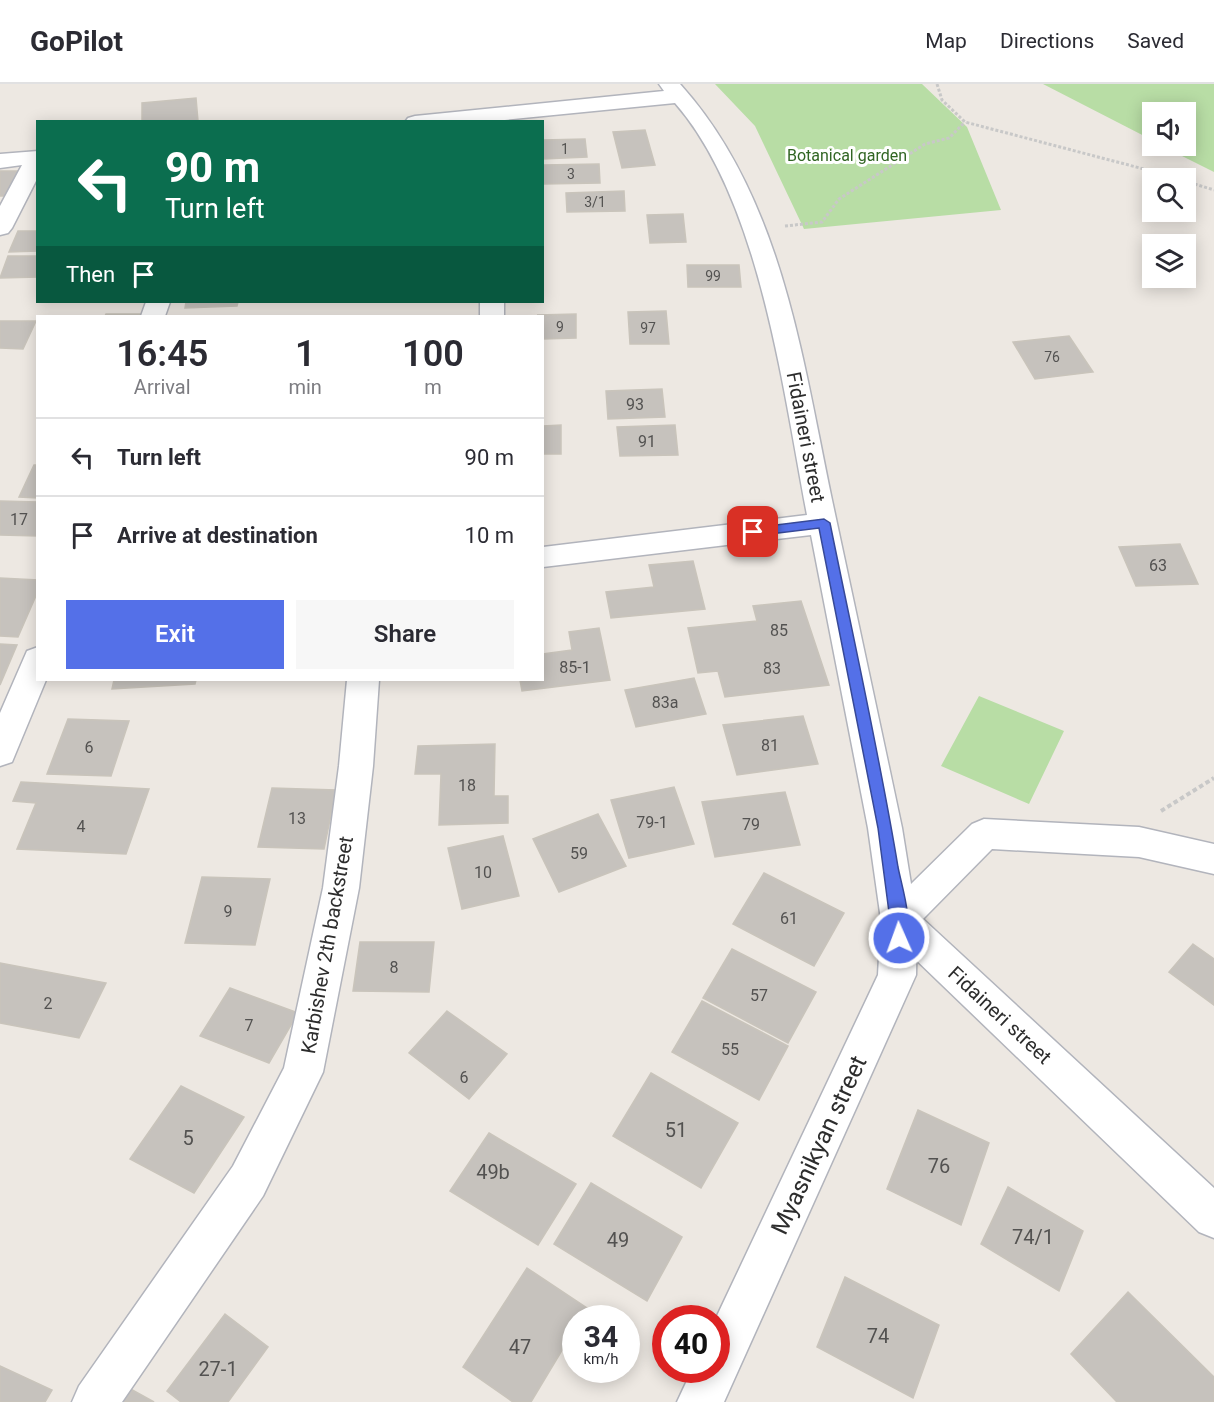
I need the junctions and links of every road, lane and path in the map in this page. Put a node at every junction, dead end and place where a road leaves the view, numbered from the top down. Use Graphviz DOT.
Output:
graph roads {
  1 [pos="937,84"];
  2 [pos="674,90"];
  3 [pos="497,118"];
  4 [pos="456,120"];
  5 [pos="964,122"];
  6 [pos="36,157"];
  7 [pos="36,159"];
  8 [pos="0,161"];
  9 [pos="1142,169"];
  10 [pos="1196,184"];
  11 [pos="1214,190"];
  12 [pos="0,228"];
  13 [pos="752,229"];
  14 [pos="824,523"];
  15 [pos="544,558"];
  16 [pos="36,664"];
  17 [pos="363,681"];
  18 [pos="0,753"];
  19 [pos="1214,859"];
  20 [pos="899,920"];
  21 [pos="1214,1217"];
  22 [pos="730,1338"];
  23 [pos="709,1383"];
  24 [pos="95,1402"];
  25 [pos="700,1402"];
  1 -- 5 [label="path"];
  2 -- 3 [label="street"];
  2 -- 13 [label="street, Fidaineri street"];
  3 -- 4 [label="street"];
  5 -- 9 [label="path"];
  5 -- 13 [label="path"];
  6 -- 8 [label="street"];
  7 -- 12 [label="street"];
  10 -- 11 [label="path"];
  13 -- 14 [label="street, Fidaineri street"];
  14 -- 15 [label="street"];
  14 -- 20 [label="street, Fidaineri street"];
  16 -- 18 [label="street"];
  17 -- 24 [label="street, Karbishev 2th backstreet"];
  19 -- 20 [label="street"];
  20 -- 21 [label="street, Fidaineri street"];
  20 -- 22 [label="street, Myasnikyan street"];
  23 -- 25 [label="street, Myasnikyan street"];
}
